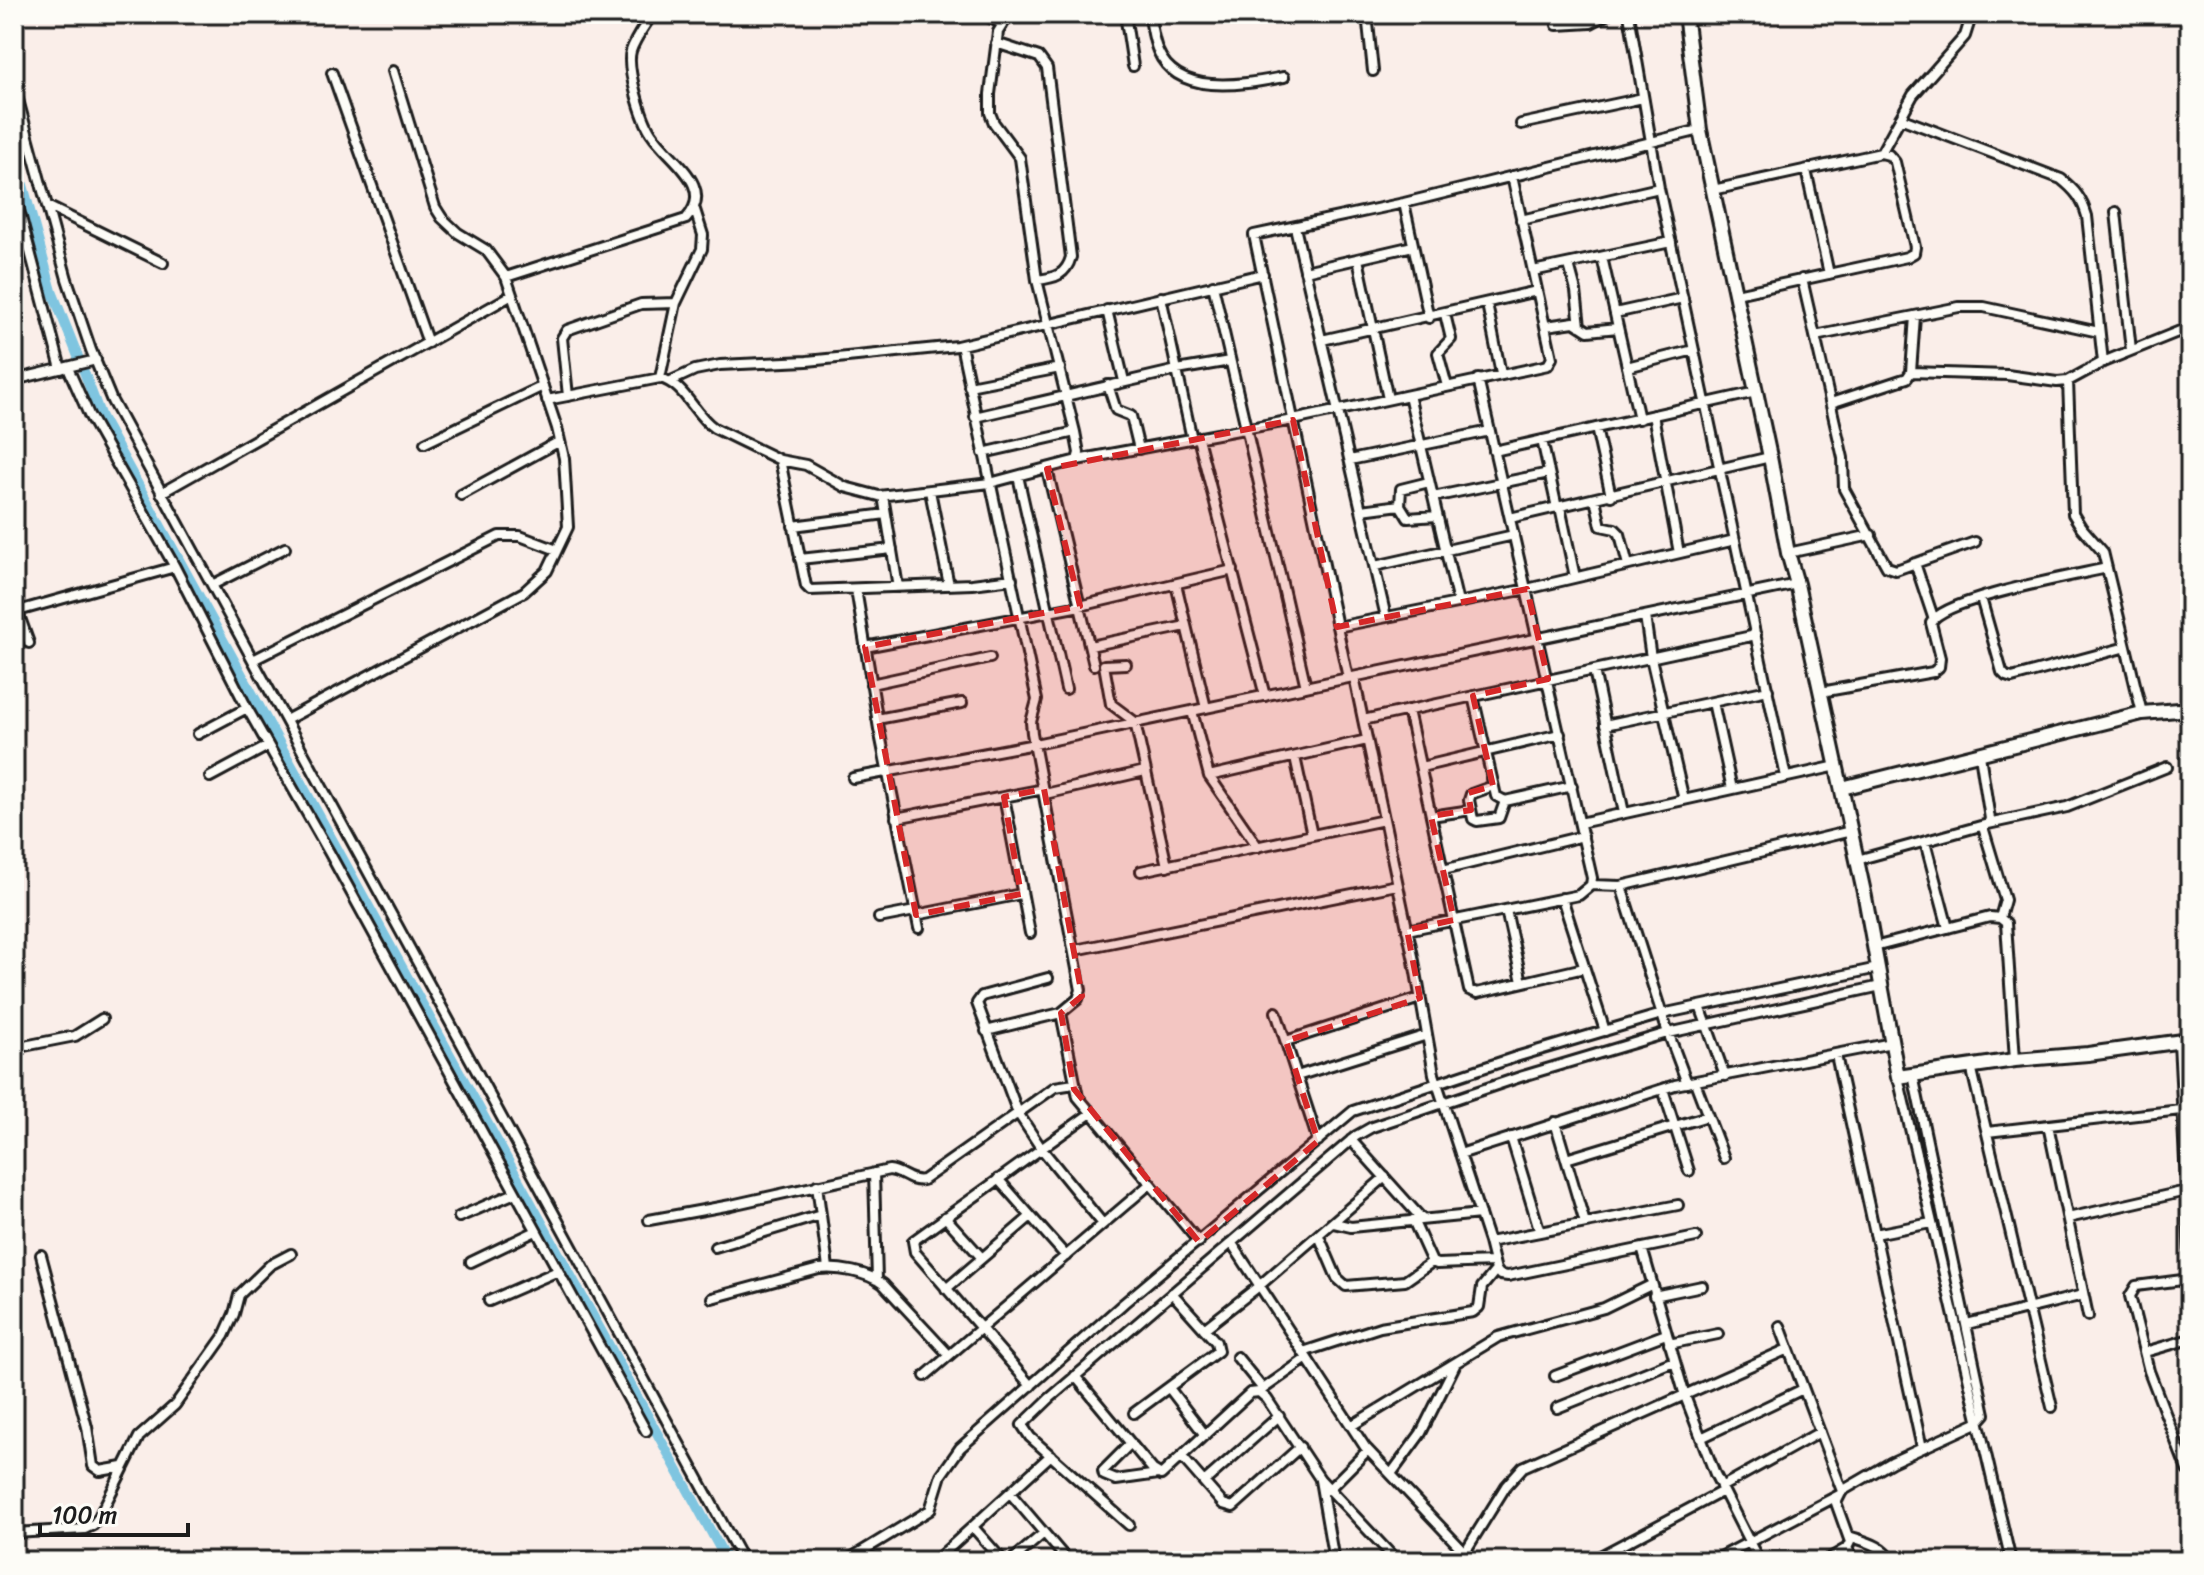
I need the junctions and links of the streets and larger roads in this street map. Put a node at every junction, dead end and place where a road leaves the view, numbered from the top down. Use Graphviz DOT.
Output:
graph roads {
  1 [pos="652,14"];
  2 [pos="946,14"];
  3 [pos="967,14"];
  4 [pos="983,14"];
  5 [pos="1012,14"];
  6 [pos="1125,14"];
  7 [pos="1149,14"];
  8 [pos="1367,14"];
  9 [pos="1608,14"];
  10 [pos="1629,14"];
  11 [pos="1685,14"];
  12 [pos="1979,14"];
  13 [pos="1970,18"];
  14 [pos="1002,24"];
  15 [pos="1557,25"];
  16 [pos="996,43"];
  17 [pos="1133,66"];
  18 [pos="393,71"];
  19 [pos="1373,71"];
  20 [pos="332,73"];
  21 [pos="1284,77"];
  22 [pos="14,85"];
  23 [pos="1643,98"];
  24 [pos="1900,118"];
  25 [pos="1521,124"];
  26 [pos="1700,130"];
  27 [pos="1650,141"];
  28 [pos="1881,153"];
  29 [pos="1806,170"];
  30 [pos="1512,176"];
  31 [pos="1659,188"];
  32 [pos="1713,190"];
  33 [pos="14,191"];
  34 [pos="1404,203"];
  35 [pos="47,206"];
  36 [pos="695,210"];
  37 [pos="2116,212"];
  38 [pos="1521,220"];
  39 [pos="1295,227"];
  40 [pos="1671,242"];
  41 [pos="1413,246"];
  42 [pos="1602,257"];
  43 [pos="1358,259"];
  44 [pos="163,263"];
  45 [pos="1569,265"];
  46 [pos="1305,271"];
  47 [pos="1533,271"];
  48 [pos="1263,274"];
  49 [pos="1829,274"];
  50 [pos="506,277"];
  51 [pos="1802,279"];
  52 [pos="1037,280"];
  53 [pos="1213,285"];
  54 [pos="1537,291"];
  55 [pos="1736,294"];
  56 [pos="512,295"];
  57 [pos="1161,297"];
  58 [pos="1683,298"];
  59 [pos="676,303"];
  60 [pos="1487,304"];
  61 [pos="1107,310"];
  62 [pos="1615,313"];
  63 [pos="1445,314"];
  64 [pos="1915,316"];
  65 [pos="1429,318"];
  66 [pos="1049,323"];
  67 [pos="1546,326"];
  68 [pos="1580,326"];
  69 [pos="2190,327"];
  70 [pos="1618,328"];
  71 [pos="1373,330"];
  72 [pos="2099,332"];
  73 [pos="1815,336"];
  74 [pos="1322,340"];
  75 [pos="428,343"];
  76 [pos="961,345"];
  77 [pos="1694,350"];
  78 [pos="2131,350"];
  79 [pos="96,360"];
  80 [pos="1230,361"];
  81 [pos="2103,362"];
  82 [pos="1627,367"];
  83 [pos="67,368"];
  84 [pos="1060,368"];
  85 [pos="1177,370"];
  86 [pos="1911,372"];
  87 [pos="1501,374"];
  88 [pos="660,378"];
  89 [pos="1478,379"];
  90 [pos="14,380"];
  91 [pos="671,381"];
  92 [pos="1124,381"];
  93 [pos="2068,381"];
  94 [pos="1108,385"];
  95 [pos="543,386"];
  96 [pos="969,386"];
  97 [pos="1447,386"];
  98 [pos="1756,392"];
  99 [pos="1066,394"];
  100 [pos="1409,395"];
  101 [pos="568,396"];
  102 [pos="1388,399"];
  103 [pos="547,400"];
  104 [pos="1831,403"];
  105 [pos="1705,404"];
  106 [pos="1339,410"];
  107 [pos="1653,415"];
  108 [pos="975,417"];
  109 [pos="1639,419"];
  110 [pos="1293,420"];
  111 [pos="1596,428"];
  112 [pos="1245,429"];
  113 [pos="1490,431"];
  114 [pos="1075,432"];
  115 [pos="1195,438"];
  116 [pos="1542,440"];
  117 [pos="560,441"];
  118 [pos="425,443"];
  119 [pos="1421,446"];
  120 [pos="1139,449"];
  121 [pos="1494,451"];
  122 [pos="983,453"];
  123 [pos="1770,457"];
  124 [pos="780,460"];
  125 [pos="1077,460"];
  126 [pos="1350,460"];
  127 [pos="1047,469"];
  128 [pos="1719,471"];
  129 [pos="1549,473"];
  130 [pos="1018,476"];
  131 [pos="1429,482"];
  132 [pos="990,483"];
  133 [pos="1667,483"];
  134 [pos="1502,484"];
  135 [pos="930,491"];
  136 [pos="161,493"];
  137 [pos="461,495"];
  138 [pos="883,496"];
  139 [pos="1611,496"];
  140 [pos="1433,497"];
  141 [pos="1595,499"];
  142 [pos="1400,505"];
  143 [pos="1558,507"];
  144 [pos="1362,510"];
  145 [pos="886,514"];
  146 [pos="1437,516"];
  147 [pos="1510,518"];
  148 [pos="793,526"];
  149 [pos="1514,535"];
  150 [pos="1871,535"];
  151 [pos="1735,540"];
  152 [pos="1975,542"];
  153 [pos="285,548"];
  154 [pos="892,549"];
  155 [pos="1445,549"];
  156 [pos="557,550"];
  157 [pos="1679,553"];
  158 [pos="1788,553"];
  159 [pos="800,559"];
  160 [pos="1915,563"];
  161 [pos="1628,565"];
  162 [pos="1375,566"];
  163 [pos="175,567"];
  164 [pos="2107,568"];
  165 [pos="1233,570"];
  166 [pos="1575,577"];
  167 [pos="1012,579"];
  168 [pos="1176,584"];
  169 [pos="1797,584"];
  170 [pos="212,585"];
  171 [pos="949,585"];
  172 [pos="898,587"];
  173 [pos="856,589"];
  174 [pos="1527,589"];
  175 [pos="1748,594"];
  176 [pos="1981,598"];
  177 [pos="14,601"];
  178 [pos="1458,603"];
  179 [pos="1080,606"];
  180 [pos="18,611"];
  181 [pos="1049,612"];
  182 [pos="1645,616"];
  183 [pos="1021,617"];
  184 [pos="1386,617"];
  185 [pos="1933,617"];
  186 [pos="1186,626"];
  187 [pos="1337,627"];
  188 [pos="1756,635"];
  189 [pos="1539,638"];
  190 [pos="29,643"];
  191 [pos="1090,646"];
  192 [pos="865,647"];
  193 [pos="2126,647"];
  194 [pos="990,658"];
  195 [pos="1651,658"];
  196 [pos="253,660"];
  197 [pos="1126,664"];
  198 [pos="1094,665"];
  199 [pos="1594,670"];
  200 [pos="1351,677"];
  201 [pos="1548,679"];
  202 [pos="871,684"];
  203 [pos="1306,687"];
  204 [pos="1066,689"];
  205 [pos="1768,690"];
  206 [pos="1821,692"];
  207 [pos="1265,696"];
  208 [pos="1473,696"];
  209 [pos="1713,702"];
  210 [pos="962,703"];
  211 [pos="247,708"];
  212 [pos="1206,708"];
  213 [pos="2190,709"];
  214 [pos="1408,710"];
  215 [pos="1192,711"];
  216 [pos="1665,712"];
  217 [pos="2142,713"];
  218 [pos="877,719"];
  219 [pos="286,720"];
  220 [pos="1363,720"];
  221 [pos="1134,723"];
  222 [pos="1605,725"];
  223 [pos="198,734"];
  224 [pos="1560,734"];
  225 [pos="1367,740"];
  226 [pos="1035,744"];
  227 [pos="268,746"];
  228 [pos="1487,751"];
  229 [pos="1980,755"];
  230 [pos="1295,757"];
  231 [pos="1837,766"];
  232 [pos="1421,767"];
  233 [pos="2167,767"];
  234 [pos="1145,771"];
  235 [pos="887,772"];
  236 [pos="1209,776"];
  237 [pos="210,777"];
  238 [pos="1786,777"];
  239 [pos="853,778"];
  240 [pos="1493,786"];
  241 [pos="1572,786"];
  242 [pos="1842,788"];
  243 [pos="1732,789"];
  244 [pos="1044,792"];
  245 [pos="1004,797"];
  246 [pos="1684,800"];
  247 [pos="1505,801"];
  248 [pos="1471,810"];
  249 [pos="1624,813"];
  250 [pos="1431,816"];
  251 [pos="896,818"];
  252 [pos="1384,820"];
  253 [pos="1580,823"];
  254 [pos="1985,825"];
  255 [pos="1851,831"];
  256 [pos="1312,835"];
  257 [pos="1583,836"];
  258 [pos="1925,842"];
  259 [pos="1258,847"];
  260 [pos="1857,860"];
  261 [pos="1167,866"];
  262 [pos="1443,870"];
  263 [pos="1141,871"];
  264 [pos="1397,885"];
  265 [pos="1591,885"];
  266 [pos="1621,886"];
  267 [pos="1021,894"];
  268 [pos="1562,898"];
  269 [pos="1506,910"];
  270 [pos="916,913"];
  271 [pos="879,918"];
  272 [pos="2000,918"];
  273 [pos="1454,920"];
  274 [pos="919,928"];
  275 [pos="1948,928"];
  276 [pos="1407,930"];
  277 [pos="1030,933"];
  278 [pos="1874,947"];
  279 [pos="1075,950"];
  280 [pos="1584,968"];
  281 [pos="1878,968"];
  282 [pos="1048,978"];
  283 [pos="1522,982"];
  284 [pos="1881,986"];
  285 [pos="1420,998"];
  286 [pos="1276,1012"];
  287 [pos="1061,1013"];
  288 [pos="1702,1014"];
  289 [pos="102,1019"];
  290 [pos="1665,1023"];
  291 [pos="986,1031"];
  292 [pos="1605,1031"];
  293 [pos="1427,1035"];
  294 [pos="1286,1041"];
  295 [pos="2184,1041"];
  296 [pos="1892,1043"];
  297 [pos="14,1048"];
  298 [pos="1836,1055"];
  299 [pos="2015,1060"];
  300 [pos="1971,1066"];
  301 [pos="1913,1075"];
  302 [pos="1297,1076"];
  303 [pos="1725,1076"];
  304 [pos="1898,1077"];
  305 [pos="1691,1082"];
  306 [pos="1074,1084"];
  307 [pos="1663,1089"];
  308 [pos="1440,1094"];
  309 [pos="2181,1110"];
  310 [pos="1018,1113"];
  311 [pos="1091,1113"];
  312 [pos="1708,1116"];
  313 [pos="1555,1122"];
  314 [pos="1674,1124"];
  315 [pos="2048,1125"];
  316 [pos="1987,1132"];
  317 [pos="1511,1137"];
  318 [pos="1351,1140"];
  319 [pos="1318,1141"];
  320 [pos="1041,1148"];
  321 [pos="1460,1154"];
  322 [pos="1724,1158"];
  323 [pos="1566,1159"];
  324 [pos="1689,1171"];
  325 [pos="874,1173"];
  326 [pos="1385,1177"];
  327 [pos="998,1179"];
  328 [pos="1936,1183"];
  329 [pos="1150,1184"];
  330 [pos="1922,1184"];
  331 [pos="817,1185"];
  332 [pos="2186,1191"];
  333 [pos="515,1193"];
  334 [pos="1678,1205"];
  335 [pos="1480,1214"];
  336 [pos="821,1215"];
  337 [pos="1031,1216"];
  338 [pos="459,1217"];
  339 [pos="945,1217"];
  340 [pos="2068,1218"];
  341 [pos="649,1220"];
  342 [pos="1418,1220"];
  343 [pos="1334,1223"];
  344 [pos="1585,1223"];
  345 [pos="1931,1223"];
  346 [pos="1103,1224"];
  347 [pos="536,1231"];
  348 [pos="1540,1232"];
  349 [pos="1875,1234"];
  350 [pos="1319,1236"];
  351 [pos="1696,1237"];
  352 [pos="1199,1242"];
  353 [pos="1231,1242"];
  354 [pos="1489,1242"];
  355 [pos="715,1247"];
  356 [pos="1642,1248"];
  357 [pos="291,1254"];
  358 [pos="41,1255"];
  359 [pos="1066,1256"];
  360 [pos="982,1258"];
  361 [pos="2190,1260"];
  362 [pos="471,1262"];
  363 [pos="1432,1262"];
  364 [pos="1495,1266"];
  365 [pos="828,1268"];
  366 [pos="558,1271"];
  367 [pos="2190,1279"];
  368 [pos="877,1280"];
  369 [pos="1651,1285"];
  370 [pos="1259,1286"];
  371 [pos="1702,1286"];
  372 [pos="946,1289"];
  373 [pos="2083,1292"];
  374 [pos="1172,1293"];
  375 [pos="1654,1296"];
  376 [pos="712,1298"];
  377 [pos="489,1301"];
  378 [pos="2029,1309"];
  379 [pos="2088,1316"];
  380 [pos="1967,1324"];
  381 [pos="1780,1326"];
  382 [pos="981,1328"];
  383 [pos="1204,1329"];
  384 [pos="1666,1334"];
  385 [pos="1718,1334"];
  386 [pos="2190,1339"];
  387 [pos="1669,1344"];
  388 [pos="1788,1349"];
  389 [pos="2145,1352"];
  390 [pos="949,1355"];
  391 [pos="1305,1355"];
  392 [pos="1237,1357"];
  393 [pos="1674,1361"];
  394 [pos="1456,1362"];
  395 [pos="925,1376"];
  396 [pos="1075,1376"];
  397 [pos="1555,1376"];
  398 [pos="1031,1386"];
  399 [pos="1169,1388"];
  400 [pos="1803,1389"];
  401 [pos="1261,1390"];
  402 [pos="1685,1396"];
  403 [pos="2052,1407"];
  404 [pos="1557,1408"];
  405 [pos="1134,1413"];
  406 [pos="1279,1416"];
  407 [pos="1977,1423"];
  408 [pos="1351,1426"];
  409 [pos="646,1431"];
  410 [pos="1820,1432"];
  411 [pos="1205,1435"];
  412 [pos="1701,1438"];
  413 [pos="1131,1443"];
  414 [pos="1300,1447"];
  415 [pos="1922,1448"];
  416 [pos="1368,1450"];
  417 [pos="1051,1455"];
  418 [pos="1182,1457"];
  419 [pos="123,1467"];
  420 [pos="2187,1470"];
  421 [pos="1158,1474"];
  422 [pos="1391,1474"];
  423 [pos="1320,1479"];
  424 [pos="1204,1482"];
  425 [pos="1722,1489"];
  426 [pos="1328,1490"];
  427 [pos="1010,1493"];
  428 [pos="1840,1493"];
  429 [pos="1129,1525"];
  430 [pos="973,1527"];
  431 [pos="14,1533"];
  432 [pos="1044,1533"];
  433 [pos="1849,1536"];
  434 [pos="1749,1542"];
  435 [pos="1847,1548"];
  436 [pos="1465,1552"];
  437 [pos="743,1561"];
  438 [pos="846,1561"];
  439 [pos="935,1561"];
  440 [pos="1003,1561"];
  441 [pos="1011,1561"];
  442 [pos="1068,1561"];
  443 [pos="1334,1561"];
  444 [pos="1396,1561"];
  445 [pos="1473,1561"];
  446 [pos="1591,1561"];
  447 [pos="1713,1561"];
  448 [pos="1759,1561"];
  449 [pos="1825,1561"];
  450 [pos="1854,1561"];
  451 [pos="1892,1561"];
  452 [pos="2011,1561"];
  1 -- 36 [label="street"];
  2 -- 3 [label="street"];
  4 -- 14 [label="street"];
  5 -- 14 [label="street"];
  6 -- 17 [label="street"];
  7 -- 21 [label="street"];
  8 -- 19 [label="street"];
  9 -- 15 [label="street"];
  10 -- 23 [label="street"];
  11 -- 26 [label="street"];
  12 -- 13 [label="street"];
  13 -- 24 [label="street"];
  14 -- 16 [label="street"];
  16 -- 52 [label="street"];
  16 -- 52 [label="street"];
  18 -- 50 [label="street"];
  20 -- 75 [label="street"];
  22 -- 35 [label="street"];
  23 -- 25 [label="street"];
  23 -- 27 [label="street"];
  24 -- 28 [label="street"];
  24 -- 72 [label="street"];
  26 -- 27 [label="street"];
  26 -- 32 [label="street"];
  27 -- 30 [label="street"];
  27 -- 31 [label="street"];
  28 -- 29 [label="street"];
  28 -- 49 [label="street"];
  29 -- 32 [label="street"];
  29 -- 49 [label="street"];
  30 -- 34 [label="street"];
  30 -- 38 [label="street"];
  31 -- 38 [label="street"];
  31 -- 40 [label="street"];
  32 -- 55 [label="street"];
  33 -- 83 [label="street"];
  34 -- 39 [label="street"];
  34 -- 41 [label="street"];
  35 -- 44 [label="street"];
  35 -- 79 [label="street"];
  36 -- 50 [label="street"];
  36 -- 59 [label="street"];
  37 -- 78 [label="street"];
  38 -- 47 [label="street"];
  39 -- 46 [label="street"];
  39 -- 48 [label="street"];
  40 -- 42 [label="street"];
  40 -- 58 [label="street"];
  41 -- 43 [label="street"];
  41 -- 65 [label="street"];
  42 -- 45 [label="street"];
  42 -- 62 [label="street"];
  43 -- 46 [label="street"];
  43 -- 71 [label="street"];
  45 -- 47 [label="street"];
  45 -- 68 [label="street"];
  46 -- 74 [label="street"];
  47 -- 54 [label="street"];
  48 -- 53 [label="street"];
  48 -- 110 [label="street"];
  49 -- 51 [label="street"];
  50 -- 56 [label="street"];
  51 -- 55 [label="street"];
  51 -- 73 [label="street"];
  52 -- 66 [label="street"];
  53 -- 57 [label="street"];
  53 -- 80 [label="street"];
  54 -- 60 [label="street"];
  54 -- 67 [label="street"];
  55 -- 98 [label="street"];
  56 -- 75 [label="street"];
  56 -- 95 [label="street"];
  57 -- 61 [label="street"];
  57 -- 85 [label="street"];
  58 -- 62 [label="street"];
  58 -- 77 [label="street"];
  59 -- 88 [label="street"];
  59 -- 101 [label="street"];
  60 -- 63 [label="street"];
  60 -- 87 [label="street"];
  61 -- 66 [label="street"];
  61 -- 92 [label="street"];
  62 -- 70 [label="street"];
  63 -- 65 [label="street"];
  63 -- 97 [label="street"];
  64 -- 72 [label="street"];
  64 -- 73 [label="street"];
  64 -- 86 [label="street"];
  65 -- 71 [label="street"];
  66 -- 76 [label="street"];
  66 -- 84 [label="street"];
  67 -- 68 [label="street"];
  67 -- 87 [label="street"];
  68 -- 70 [label="street"];
  69 -- 78 [label="street"];
  70 -- 82 [label="street"];
  71 -- 74 [label="street"];
  71 -- 102 [label="street"];
  72 -- 81 [label="street"];
  73 -- 104 [label="street"];
  74 -- 106 [label="street"];
  75 -- 136 [label="street"];
  76 -- 91 [label="street"];
  76 -- 96 [label="street"];
  77 -- 82 [label="street"];
  77 -- 105 [label="street"];
  78 -- 81 [label="street"];
  79 -- 83 [label="street"];
  79 -- 136 [label="street"];
  80 -- 85 [label="street"];
  80 -- 112 [label="street"];
  81 -- 93 [label="street"];
  82 -- 109 [label="street"];
  83 -- 90 [label="street"];
  83 -- 163 [label="street"];
  84 -- 96 [label="street"];
  84 -- 99 [label="street"];
  85 -- 92 [label="street"];
  85 -- 115 [label="street"];
  86 -- 93 [label="street"];
  86 -- 104 [label="street"];
  87 -- 89 [label="street"];
  88 -- 91 [label="street"];
  88 -- 101 [label="street"];
  89 -- 97 [label="street"];
  89 -- 113 [label="street"];
  91 -- 124 [label="street"];
  92 -- 94 [label="street"];
  93 -- 164 [label="street"];
  94 -- 99 [label="street"];
  94 -- 120 [label="street"];
  95 -- 103 [label="street"];
  95 -- 118 [label="street"];
  96 -- 108 [label="street"];
  97 -- 100 [label="street"];
  98 -- 105 [label="street"];
  98 -- 123 [label="street"];
  99 -- 108 [label="street"];
  99 -- 114 [label="street"];
  100 -- 102 [label="street"];
  100 -- 119 [label="street"];
  101 -- 103 [label="street"];
  102 -- 106 [label="street"];
  103 -- 117 [label="street"];
  104 -- 150 [label="street"];
  105 -- 107 [label="street"];
  105 -- 128 [label="street"];
  106 -- 110 [label="street"];
  106 -- 126 [label="street"];
  107 -- 109 [label="street"];
  107 -- 133 [label="street"];
  108 -- 122 [label="street"];
  109 -- 111 [label="street"];
  110 -- 112 [label="street"];
  110 -- 187 [label="street"];
  111 -- 116 [label="street"];
  111 -- 139 [label="street"];
  112 -- 115 [label="street"];
  112 -- 203 [label="street"];
  113 -- 119 [label="street"];
  113 -- 121 [label="street"];
  114 -- 122 [label="street"];
  114 -- 125 [label="street"];
  115 -- 120 [label="street"];
  115 -- 165 [label="street"];
  116 -- 121 [label="street"];
  116 -- 129 [label="street"];
  117 -- 137 [label="street"];
  117 -- 156 [label="street"];
  119 -- 126 [label="street"];
  119 -- 131 [label="street"];
  120 -- 125 [label="street"];
  121 -- 134 [label="street"];
  122 -- 132 [label="street"];
  123 -- 128 [label="street"];
  123 -- 158 [label="street"];
  124 -- 138 [label="street"];
  124 -- 148 [label="street"];
  125 -- 127 [label="street"];
  126 -- 144 [label="street"];
  127 -- 130 [label="street"];
  127 -- 179 [label="street"];
  128 -- 133 [label="street"];
  128 -- 151 [label="street"];
  129 -- 134 [label="street"];
  129 -- 143 [label="street"];
  130 -- 132 [label="street"];
  130 -- 181 [label="street"];
  131 -- 140 [label="street"];
  131 -- 142 [label="street"];
  132 -- 135 [label="street"];
  132 -- 167 [label="street"];
  133 -- 139 [label="street"];
  133 -- 157 [label="street"];
  134 -- 140 [label="street"];
  134 -- 147 [label="street"];
  135 -- 138 [label="street"];
  135 -- 171 [label="street"];
  136 -- 170 [label="street"];
  138 -- 145 [label="street"];
  139 -- 141 [label="street"];
  140 -- 146 [label="street"];
  141 -- 143 [label="street"];
  141 -- 161 [label="street"];
  142 -- 144 [label="street"];
  142 -- 146 [label="street"];
  143 -- 147 [label="street"];
  143 -- 166 [label="street"];
  144 -- 162 [label="street"];
  145 -- 148 [label="street"];
  145 -- 154 [label="street"];
  146 -- 155 [label="street"];
  147 -- 149 [label="street"];
  148 -- 159 [label="street"];
  149 -- 155 [label="street"];
  149 -- 174 [label="street"];
  150 -- 158 [label="street"];
  150 -- 160 [label="street"];
  151 -- 157 [label="street"];
  151 -- 175 [label="street"];
  152 -- 160 [label="street"];
  153 -- 170 [label="street"];
  154 -- 159 [label="street"];
  154 -- 172 [label="street"];
  155 -- 162 [label="street"];
  155 -- 178 [label="street"];
  156 -- 196 [label="street"];
  156 -- 219 [label="street"];
  157 -- 161 [label="street"];
  158 -- 169 [label="street"];
  159 -- 173 [label="street"];
  160 -- 185 [label="street"];
  161 -- 166 [label="street"];
  162 -- 184 [label="street"];
  163 -- 180 [label="street"];
  163 -- 211 [label="street"];
  164 -- 176 [label="street"];
  164 -- 193 [label="street"];
  165 -- 168 [label="street"];
  165 -- 207 [label="street"];
  166 -- 174 [label="street"];
  167 -- 171 [label="street"];
  167 -- 183 [label="street"];
  168 -- 179 [label="street"];
  168 -- 186 [label="street"];
  169 -- 175 [label="street"];
  169 -- 206 [label="street"];
  170 -- 196 [label="street"];
  171 -- 172 [label="street"];
  172 -- 173 [label="street"];
  173 -- 192 [label="street"];
  174 -- 178 [label="street"];
  174 -- 189 [label="street"];
  175 -- 182 [label="street"];
  175 -- 188 [label="street"];
  176 -- 185 [label="street"];
  176 -- 193 [label="street"];
  177 -- 180 [label="street"];
  178 -- 184 [label="street"];
  179 -- 181 [label="street"];
  179 -- 191 [label="street"];
  180 -- 190 [label="street"];
  181 -- 183 [label="street"];
  181 -- 204 [label="street"];
  182 -- 189 [label="street"];
  182 -- 195 [label="street"];
  183 -- 192 [label="street"];
  183 -- 226 [label="street"];
  184 -- 187 [label="street"];
  185 -- 206 [label="street"];
  186 -- 191 [label="street"];
  186 -- 212 [label="street"];
  187 -- 200 [label="street"];
  188 -- 195 [label="street"];
  188 -- 205 [label="street"];
  189 -- 200 [label="street"];
  189 -- 201 [label="street"];
  191 -- 198 [label="street"];
  192 -- 202 [label="street"];
  193 -- 217 [label="street"];
  194 -- 202 [label="street"];
  195 -- 199 [label="street"];
  195 -- 216 [label="street"];
  196 -- 219 [label="street"];
  197 -- 221 [label="street"];
  199 -- 201 [label="street"];
  199 -- 222 [label="street"];
  200 -- 203 [label="street"];
  200 -- 220 [label="street"];
  201 -- 208 [label="street"];
  201 -- 224 [label="street"];
  202 -- 218 [label="street"];
  203 -- 207 [label="street"];
  205 -- 209 [label="street"];
  205 -- 238 [label="street"];
  206 -- 231 [label="street"];
  207 -- 212 [label="street"];
  208 -- 214 [label="street"];
  208 -- 228 [label="street"];
  209 -- 216 [label="street"];
  209 -- 243 [label="street"];
  210 -- 218 [label="street"];
  211 -- 223 [label="street"];
  211 -- 227 [label="street"];
  212 -- 215 [label="street"];
  213 -- 217 [label="street"];
  214 -- 220 [label="street"];
  214 -- 232 [label="street"];
  215 -- 221 [label="street"];
  215 -- 236 [label="street"];
  216 -- 222 [label="street"];
  216 -- 246 [label="street"];
  217 -- 229 [label="street"];
  218 -- 235 [label="street"];
  219 -- 437 [label="street"];
  220 -- 225 [label="street"];
  221 -- 226 [label="street"];
  221 -- 234 [label="street"];
  222 -- 249 [label="street"];
  224 -- 228 [label="street"];
  224 -- 241 [label="street"];
  225 -- 230 [label="street"];
  225 -- 252 [label="street"];
  226 -- 235 [label="street"];
  226 -- 244 [label="street"];
  227 -- 237 [label="street"];
  227 -- 333 [label="street"];
  228 -- 232 [label="street"];
  228 -- 240 [label="street"];
  229 -- 242 [label="street"];
  229 -- 254 [label="street"];
  230 -- 236 [label="street"];
  230 -- 256 [label="street"];
  231 -- 238 [label="street"];
  231 -- 242 [label="street"];
  232 -- 250 [label="street"];
  233 -- 254 [label="street"];
  234 -- 244 [label="street"];
  234 -- 261 [label="street"];
  235 -- 239 [label="street"];
  235 -- 251 [label="street"];
  236 -- 259 [label="street"];
  238 -- 243 [label="street"];
  240 -- 247 [label="street"];
  240 -- 248 [label="street"];
  241 -- 247 [label="street"];
  241 -- 253 [label="street"];
  242 -- 255 [label="street"];
  243 -- 246 [label="street"];
  244 -- 245 [label="street"];
  244 -- 279 [label="street"];
  245 -- 251 [label="street"];
  245 -- 267 [label="street"];
  246 -- 249 [label="street"];
  247 -- 248 [label="street"];
  248 -- 250 [label="street"];
  249 -- 253 [label="street"];
  250 -- 262 [label="street"];
  251 -- 270 [label="street"];
  252 -- 256 [label="street"];
  252 -- 264 [label="street"];
  253 -- 257 [label="street"];
  254 -- 258 [label="street"];
  254 -- 272 [label="street"];
  255 -- 260 [label="street"];
  255 -- 266 [label="street"];
  256 -- 259 [label="street"];
  257 -- 262 [label="street"];
  257 -- 265 [label="street"];
  258 -- 260 [label="street"];
  258 -- 275 [label="street"];
  259 -- 261 [label="street"];
  260 -- 278 [label="street"];
  261 -- 263 [label="street"];
  262 -- 273 [label="street"];
  264 -- 276 [label="street"];
  264 -- 279 [label="street"];
  265 -- 266 [label="street"];
  265 -- 268 [label="street"];
  266 -- 290 [label="street"];
  267 -- 270 [label="street"];
  267 -- 277 [label="street"];
  268 -- 269 [label="street"];
  268 -- 280 [label="street"];
  269 -- 273 [label="street"];
  269 -- 283 [label="street"];
  270 -- 271 [label="street"];
  270 -- 274 [label="street"];
  272 -- 275 [label="street"];
  272 -- 299 [label="street"];
  273 -- 276 [label="street"];
  273 -- 283 [label="street"];
  275 -- 278 [label="street"];
  276 -- 285 [label="street"];
  278 -- 281 [label="street"];
  279 -- 287 [label="street"];
  280 -- 283 [label="street"];
  280 -- 292 [label="street"];
  281 -- 284 [label="street"];
  281 -- 288 [label="street"];
  282 -- 291 [label="street"];
  284 -- 288 [label="street"];
  284 -- 296 [label="street"];
  285 -- 293 [label="street"];
  285 -- 294 [label="street"];
  286 -- 294 [label="street"];
  287 -- 291 [label="street"];
  287 -- 306 [label="street"];
  288 -- 290 [label="street"];
  288 -- 290 [label="street"];
  288 -- 303 [label="street"];
  289 -- 297 [label="street"];
  290 -- 292 [label="street"];
  290 -- 305 [label="street"];
  290 -- 308 [label="street"];
  291 -- 310 [label="street"];
  292 -- 308 [label="street"];
  293 -- 302 [label="street"];
  293 -- 308 [label="street"];
  294 -- 302 [label="street"];
  295 -- 299 [label="street"];
  295 -- 309 [label="street"];
  296 -- 298 [label="street"];
  296 -- 304 [label="street"];
  298 -- 303 [label="street"];
  298 -- 349 [label="street"];
  299 -- 300 [label="street"];
  300 -- 301 [label="street"];
  300 -- 316 [label="street"];
  301 -- 304 [label="street"];
  301 -- 328 [label="street"];
  302 -- 319 [label="street"];
  303 -- 305 [label="street"];
  304 -- 330 [label="street"];
  305 -- 307 [label="street"];
  305 -- 312 [label="street"];
  306 -- 310 [label="street"];
  306 -- 311 [label="street"];
  307 -- 313 [label="street"];
  307 -- 314 [label="street"];
  308 -- 318 [label="street"];
  308 -- 319 [label="street"];
  308 -- 321 [label="street"];
  309 -- 315 [label="street"];
  309 -- 332 [label="street"];
  310 -- 320 [label="street"];
  310 -- 325 [label="street"];
  311 -- 320 [label="street"];
  311 -- 329 [label="street"];
  312 -- 314 [label="street"];
  312 -- 322 [label="street"];
  313 -- 317 [label="street"];
  313 -- 323 [label="street"];
  314 -- 323 [label="street"];
  314 -- 324 [label="street"];
  315 -- 316 [label="street"];
  315 -- 340 [label="street"];
  316 -- 378 [label="street"];
  317 -- 321 [label="street"];
  317 -- 348 [label="street"];
  318 -- 326 [label="street"];
  318 -- 353 [label="street"];
  319 -- 352 [label="street"];
  320 -- 327 [label="street"];
  320 -- 346 [label="street"];
  321 -- 335 [label="street"];
  323 -- 344 [label="street"];
  325 -- 331 [label="street"];
  325 -- 368 [label="street"];
  326 -- 342 [label="street"];
  326 -- 343 [label="street"];
  327 -- 337 [label="street"];
  327 -- 339 [label="street"];
  328 -- 330 [label="street"];
  328 -- 380 [label="street"];
  329 -- 346 [label="street"];
  329 -- 352 [label="street"];
  330 -- 345 [label="street"];
  331 -- 336 [label="street"];
  331 -- 341 [label="street"];
  332 -- 340 [label="street"];
  332 -- 361 [label="street"];
  333 -- 338 [label="street"];
  333 -- 347 [label="street"];
  334 -- 344 [label="street"];
  335 -- 342 [label="street"];
  335 -- 354 [label="street"];
  336 -- 355 [label="street"];
  336 -- 365 [label="street"];
  337 -- 359 [label="street"];
  337 -- 360 [label="street"];
  339 -- 360 [label="street"];
  339 -- 372 [label="street"];
  340 -- 373 [label="street"];
  342 -- 343 [label="street"];
  342 -- 363 [label="street"];
  343 -- 350 [label="street"];
  344 -- 348 [label="street"];
  345 -- 349 [label="street"];
  345 -- 407 [label="street"];
  346 -- 359 [label="street"];
  347 -- 362 [label="street"];
  347 -- 366 [label="street"];
  348 -- 354 [label="street"];
  349 -- 415 [label="street"];
  350 -- 363 [label="street"];
  350 -- 370 [label="street"];
  351 -- 356 [label="street"];
  352 -- 398 [label="street"];
  353 -- 370 [label="street"];
  353 -- 374 [label="street"];
  354 -- 364 [label="street"];
  356 -- 364 [label="street"];
  356 -- 369 [label="street"];
  357 -- 419 [label="street"];
  358 -- 419 [label="street"];
  359 -- 382 [label="street"];
  360 -- 372 [label="street"];
  363 -- 364 [label="street"];
  364 -- 391 [label="street"];
  365 -- 368 [label="street"];
  365 -- 376 [label="street"];
  366 -- 377 [label="street"];
  366 -- 409 [label="street"];
  367 -- 389 [label="street"];
  368 -- 390 [label="street"];
  369 -- 375 [label="street"];
  369 -- 394 [label="street"];
  370 -- 383 [label="street"];
  370 -- 391 [label="street"];
  371 -- 375 [label="street"];
  372 -- 382 [label="street"];
  373 -- 378 [label="street"];
  373 -- 379 [label="street"];
  374 -- 383 [label="street"];
  374 -- 396 [label="street"];
  375 -- 384 [label="street"];
  378 -- 380 [label="street"];
  378 -- 403 [label="street"];
  380 -- 407 [label="street"];
  381 -- 388 [label="street"];
  382 -- 390 [label="street"];
  382 -- 398 [label="street"];
  383 -- 399 [label="street"];
  384 -- 387 [label="street"];
  384 -- 397 [label="street"];
  385 -- 387 [label="street"];
  386 -- 389 [label="street"];
  387 -- 393 [label="street"];
  388 -- 400 [label="street"];
  388 -- 402 [label="street"];
  389 -- 420 [label="street"];
  390 -- 395 [label="street"];
  391 -- 401 [label="street"];
  391 -- 408 [label="street"];
  392 -- 401 [label="street"];
  393 -- 402 [label="street"];
  393 -- 404 [label="street"];
  394 -- 408 [label="street"];
  394 -- 422 [label="street"];
  396 -- 413 [label="street"];
  396 -- 417 [label="street"];
  398 -- 438 [label="street"];
  399 -- 405 [label="street"];
  399 -- 411 [label="street"];
  400 -- 410 [label="street"];
  400 -- 412 [label="street"];
  401 -- 406 [label="street"];
  401 -- 411 [label="street"];
  402 -- 412 [label="street"];
  402 -- 436 [label="street"];
  406 -- 414 [label="street"];
  406 -- 424 [label="street"];
  407 -- 415 [label="street"];
  407 -- 452 [label="street"];
  408 -- 416 [label="street"];
  410 -- 425 [label="street"];
  410 -- 428 [label="street"];
  411 -- 418 [label="street"];
  412 -- 425 [label="street"];
  413 -- 421 [label="street"];
  413 -- 421 [label="street"];
  414 -- 423 [label="street"];
  414 -- 424 [label="street"];
  415 -- 428 [label="street"];
  416 -- 422 [label="street"];
  416 -- 426 [label="street"];
  417 -- 427 [label="street"];
  417 -- 429 [label="street"];
  418 -- 421 [label="street"];
  418 -- 424 [label="street"];
  419 -- 431 [label="street"];
  422 -- 436 [label="street"];
  423 -- 426 [label="street"];
  423 -- 443 [label="street"];
  425 -- 434 [label="street"];
  425 -- 446 [label="street"];
  426 -- 444 [label="street"];
  427 -- 430 [label="street"];
  427 -- 432 [label="street"];
  428 -- 433 [label="street"];
  428 -- 434 [label="street"];
  430 -- 439 [label="street"];
  430 -- 440 [label="street"];
  432 -- 441 [label="street"];
  432 -- 442 [label="street"];
  433 -- 435 [label="street"];
  433 -- 451 [label="street"];
  434 -- 447 [label="street"];
  434 -- 448 [label="street"];
  435 -- 449 [label="street"];
  435 -- 450 [label="street"];
  436 -- 445 [label="street"];
}
